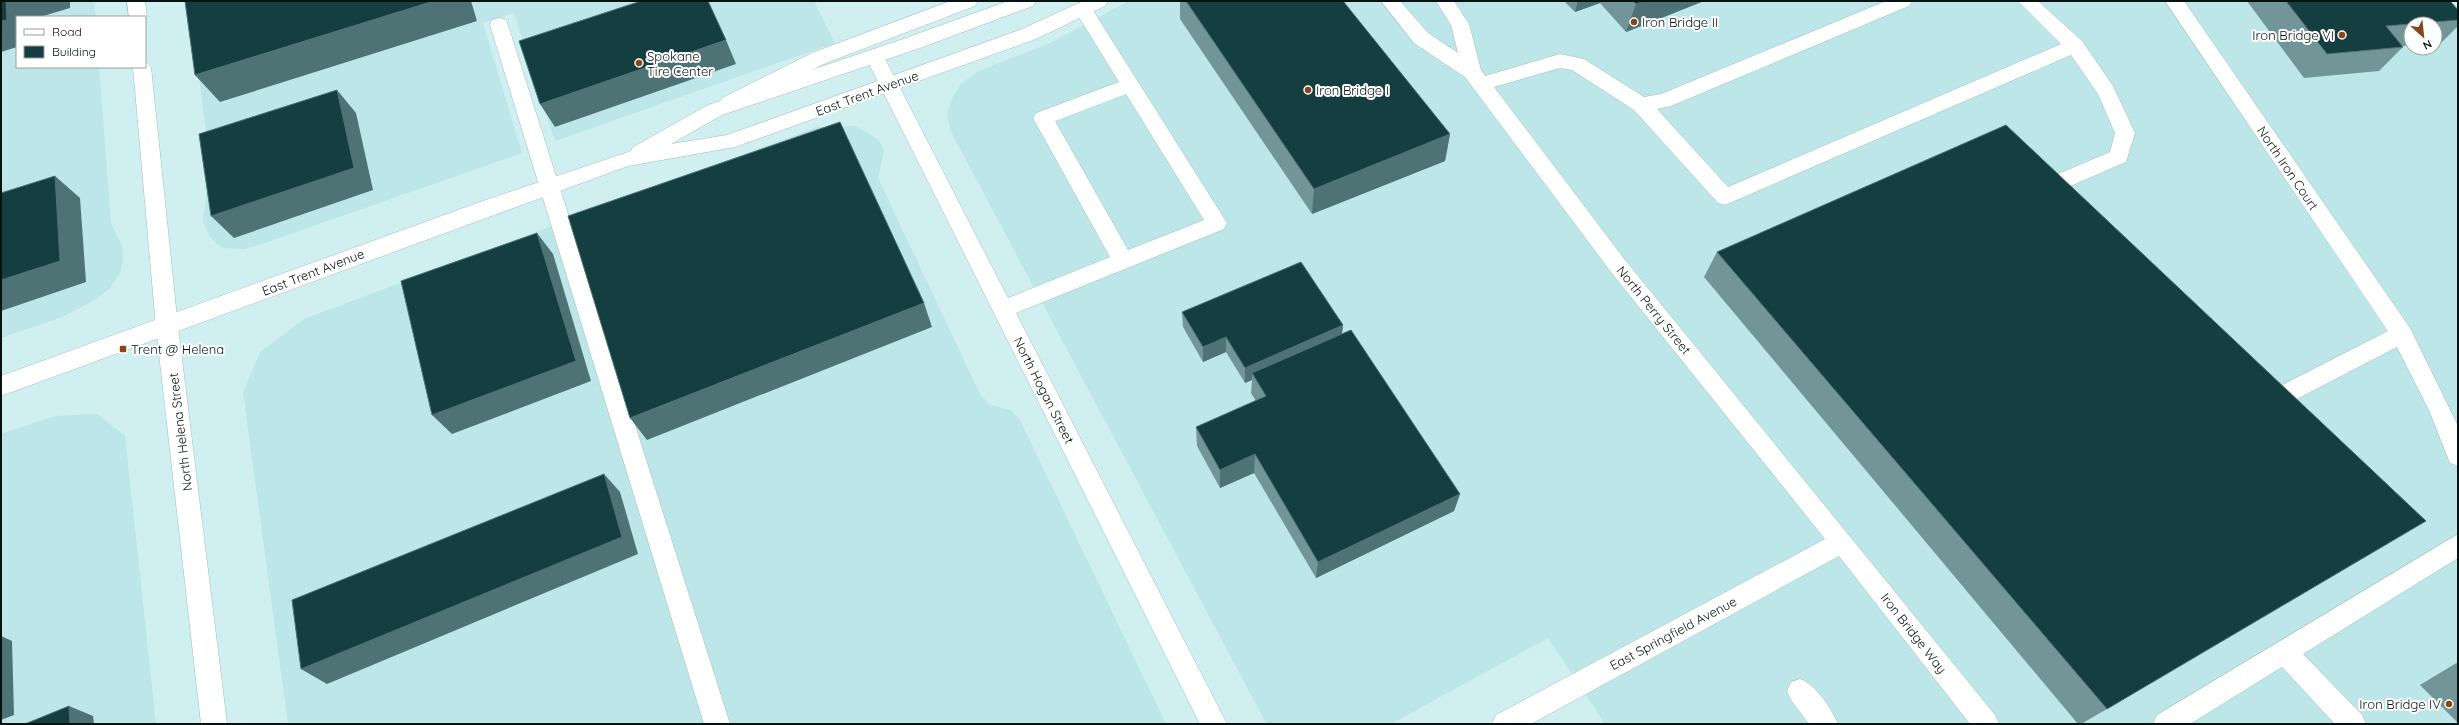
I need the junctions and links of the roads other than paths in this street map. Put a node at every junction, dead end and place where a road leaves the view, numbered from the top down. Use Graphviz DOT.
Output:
graph roads {
  1 [pos="136,1"];
  2 [pos="969,1"];
  3 [pos="1027,1"];
  4 [pos="1390,1"];
  5 [pos="1445,1"];
  6 [pos="1903,1"];
  7 [pos="2027,1"];
  8 [pos="2174,1"];
  9 [pos="1091,5"];
  10 [pos="138,16"];
  11 [pos="499,25"];
  12 [pos="2075,46"];
  13 [pos="874,56"];
  14 [pos="142,68"];
  15 [pos="1477,78"];
  16 [pos="1131,85"];
  17 [pos="889,86"];
  18 [pos="1641,105"];
  19 [pos="715,110"];
  20 [pos="627,160"];
  21 [pos="551,186"];
  22 [pos="2069,209"];
  23 [pos="1124,261"];
  24 [pos="1003,309"];
  25 [pos="167,327"];
  26 [pos="2402,334"];
  27 [pos="2250,378"];
  28 [pos="1,386"];
  29 [pos="2458,456"];
  30 [pos="1842,542"];
  31 [pos="2458,545"];
  32 [pos="2285,652"];
  33 [pos="1800,691"];
  34 [pos="214,724"];
  35 [pos="717,724"];
  36 [pos="1214,724"];
  37 [pos="1505,724"];
  38 [pos="1825,724"];
  39 [pos="1986,724"];
  40 [pos="2166,724"];
  41 [pos="2353,724"];
  1 -- 10 [label="street"];
  2 -- 19 [label="street"];
  3 -- 13 [label="street, East Trent Avenue"];
  4 -- 15 [label="street, North Perry Street"];
  5 -- 15 [label="street, North Perry Street"];
  6 -- 18 [label="street"];
  7 -- 12 [label="street"];
  8 -- 26 [label="street, North Iron Court"];
  9 -- 16 [label="street"];
  9 -- 17 [label="street, East Trent Avenue"];
  11 -- 21 [label="street"];
  12 -- 18 [label="street"];
  12 -- 22 [label="street"];
  13 -- 17 [label="street, North Hogan Street"];
  13 -- 19 [label="street, East Trent Avenue"];
  14 -- 25 [label="street, North Helena Street"];
  15 -- 18 [label="street"];
  15 -- 30 [label="street, North Perry Street"];
  16 -- 23 [label="street"];
  16 -- 23 [label="street"];
  17 -- 20 [label="street, East Trent Avenue"];
  17 -- 24 [label="street, North Hogan Street"];
  19 -- 20 [label="street, East Trent Avenue"];
  20 -- 21 [label="street, East Trent Avenue"];
  21 -- 25 [label="street, East Trent Avenue"];
  21 -- 35 [label="street"];
  23 -- 24 [label="street"];
  24 -- 36 [label="street, North Hogan Street"];
  25 -- 28 [label="street, East Trent Avenue"];
  25 -- 34 [label="street, North Helena Street"];
  26 -- 27 [label="street"];
  26 -- 29 [label="street, North Iron Court"];
  30 -- 37 [label="street, East Springfield Avenue"];
  30 -- 39 [label="street, Iron Bridge Way"];
  31 -- 32 [label="street"];
  32 -- 40 [label="street"];
  32 -- 41 [label="street"];
  33 -- 38 [label="street"];
}
